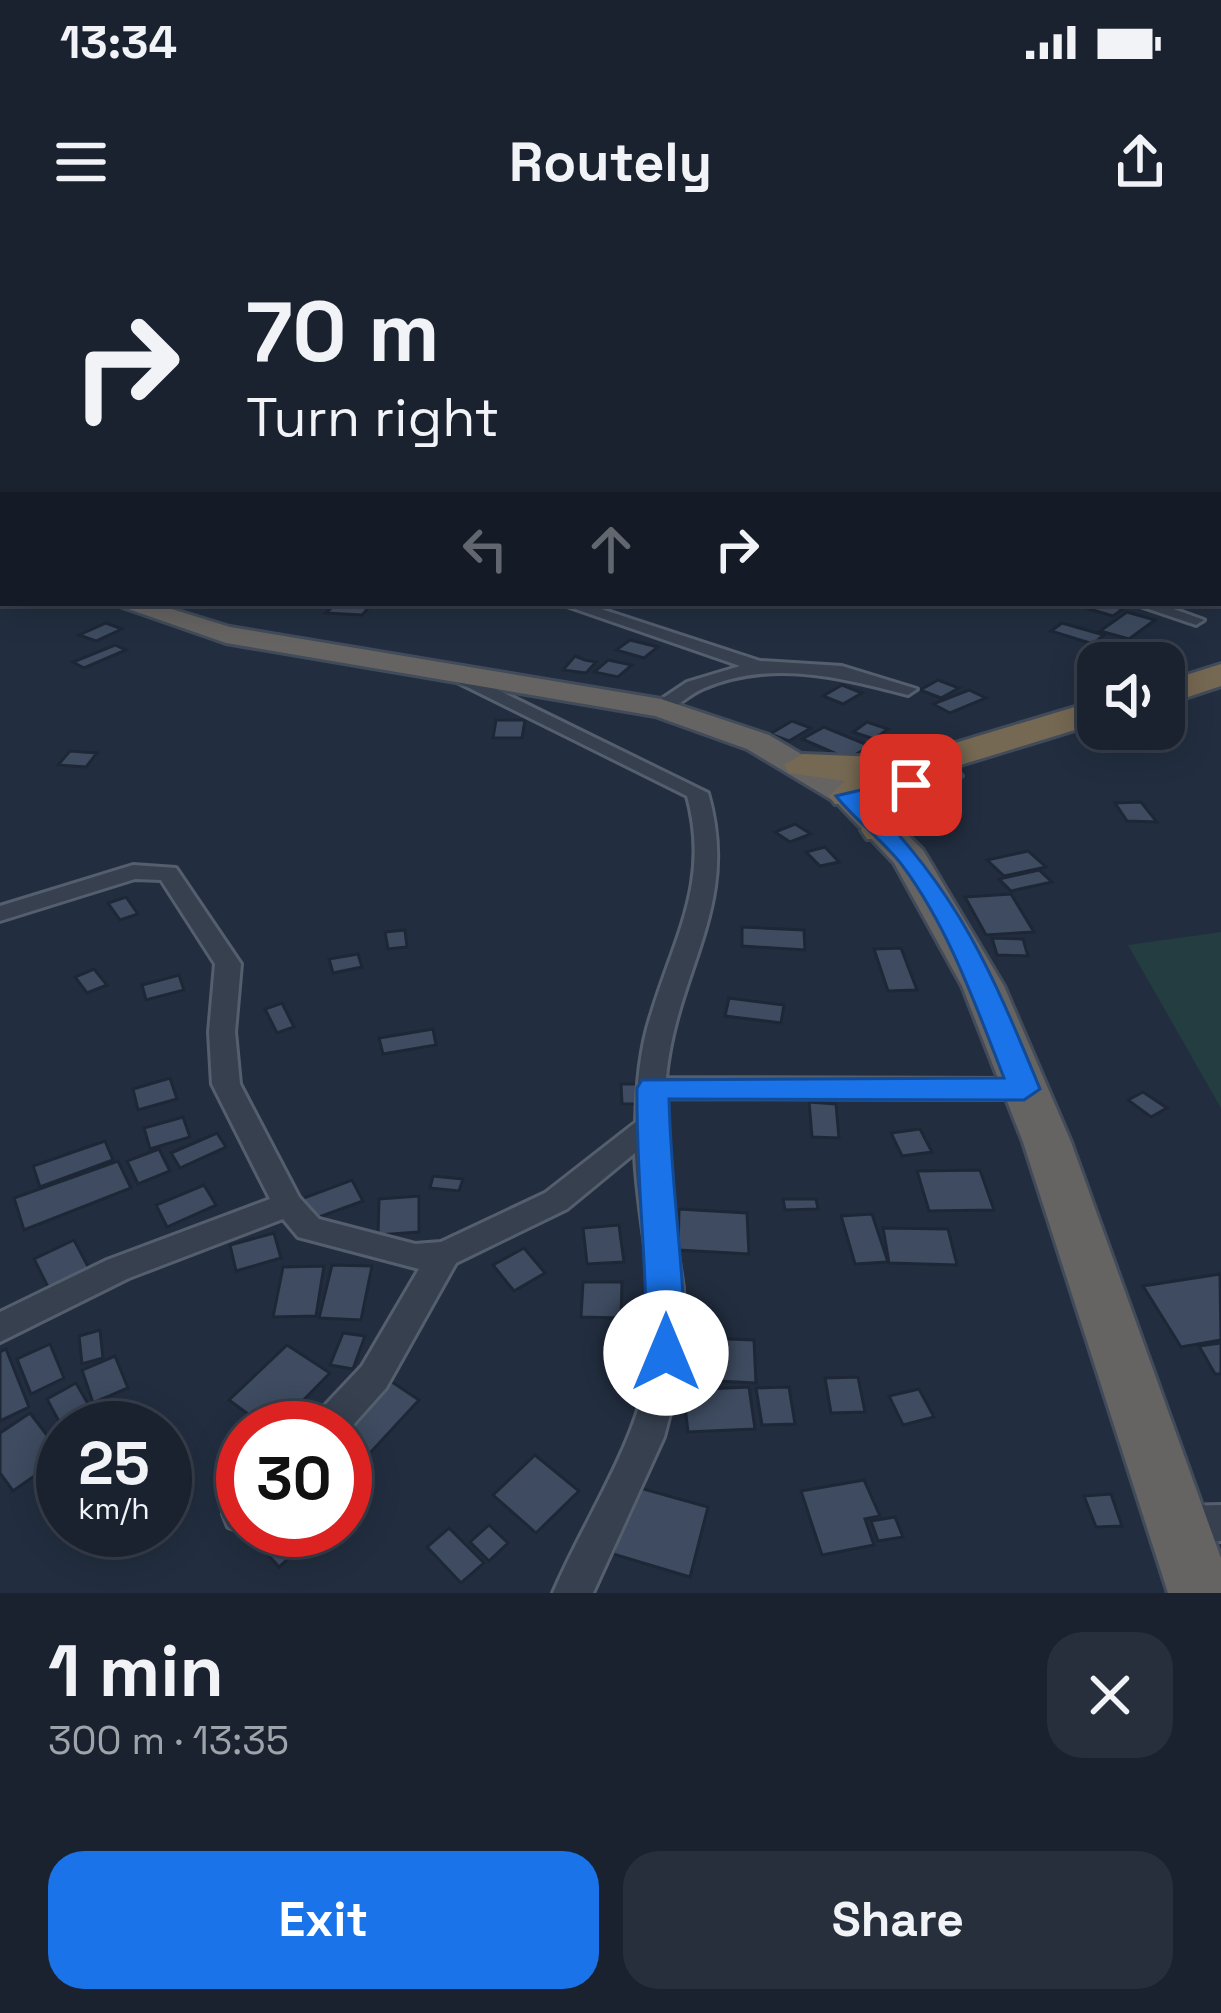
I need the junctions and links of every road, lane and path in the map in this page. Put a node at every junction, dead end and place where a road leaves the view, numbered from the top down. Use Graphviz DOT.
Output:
graph roads {
  1 [pos="134,606"];
  2 [pos="575,606"];
  3 [pos="1149,606"];
  4 [pos="1196,620"];
  5 [pos="758,666"];
  6 [pos="447,670"];
  7 [pos="1221,674"];
  8 [pos="1185,687"];
  9 [pos="908,688"];
  10 [pos="588,695"];
  11 [pos="661,708"];
  12 [pos="1077,718"];
  13 [pos="1077,727"];
  14 [pos="788,766"];
  15 [pos="941,766"];
  16 [pos="848,796"];
  17 [pos="882,830"];
  18 [pos="0,914"];
  19 [pos="653,1088"];
  20 [pos="1024,1089"];
  21 [pos="652,1124"];
  22 [pos="288,1205"];
  23 [pos="445,1254"];
  24 [pos="0,1328"];
  25 [pos="351,1401"];
  26 [pos="1199,1524"];
  27 [pos="573,1593"];
  28 [pos="1202,1593"];
  1 -- 6 [label="highway"];
  2 -- 5 [label="street"];
  3 -- 4 [label="street"];
  5 -- 9 [label="street"];
  5 -- 11 [label="street"];
  6 -- 10 [label="highway"];
  6 -- 19 [label="street"];
  7 -- 8 [label="highway"];
  10 -- 11 [label="highway"];
  10 -- 14 [label="highway"];
  11 -- 14 [label="highway"];
  12 -- 15 [label="highway"];
  13 -- 15 [label="highway"];
  14 -- 15 [label="highway"];
  14 -- 16 [label="highway"];
  14 -- 17 [label="highway"];
  15 -- 16 [label="highway"];
  15 -- 17 [label="highway"];
  16 -- 17 [label="highway"];
  17 -- 20 [label="highway"];
  18 -- 22 [label="street"];
  19 -- 20 [label="street"];
  19 -- 21 [label="street"];
  20 -- 26 [label="highway"];
  21 -- 23 [label="street"];
  21 -- 27 [label="street"];
  22 -- 23 [label="street"];
  22 -- 24 [label="street"];
  23 -- 25 [label="street"];
  26 -- 28 [label="highway"];
}
